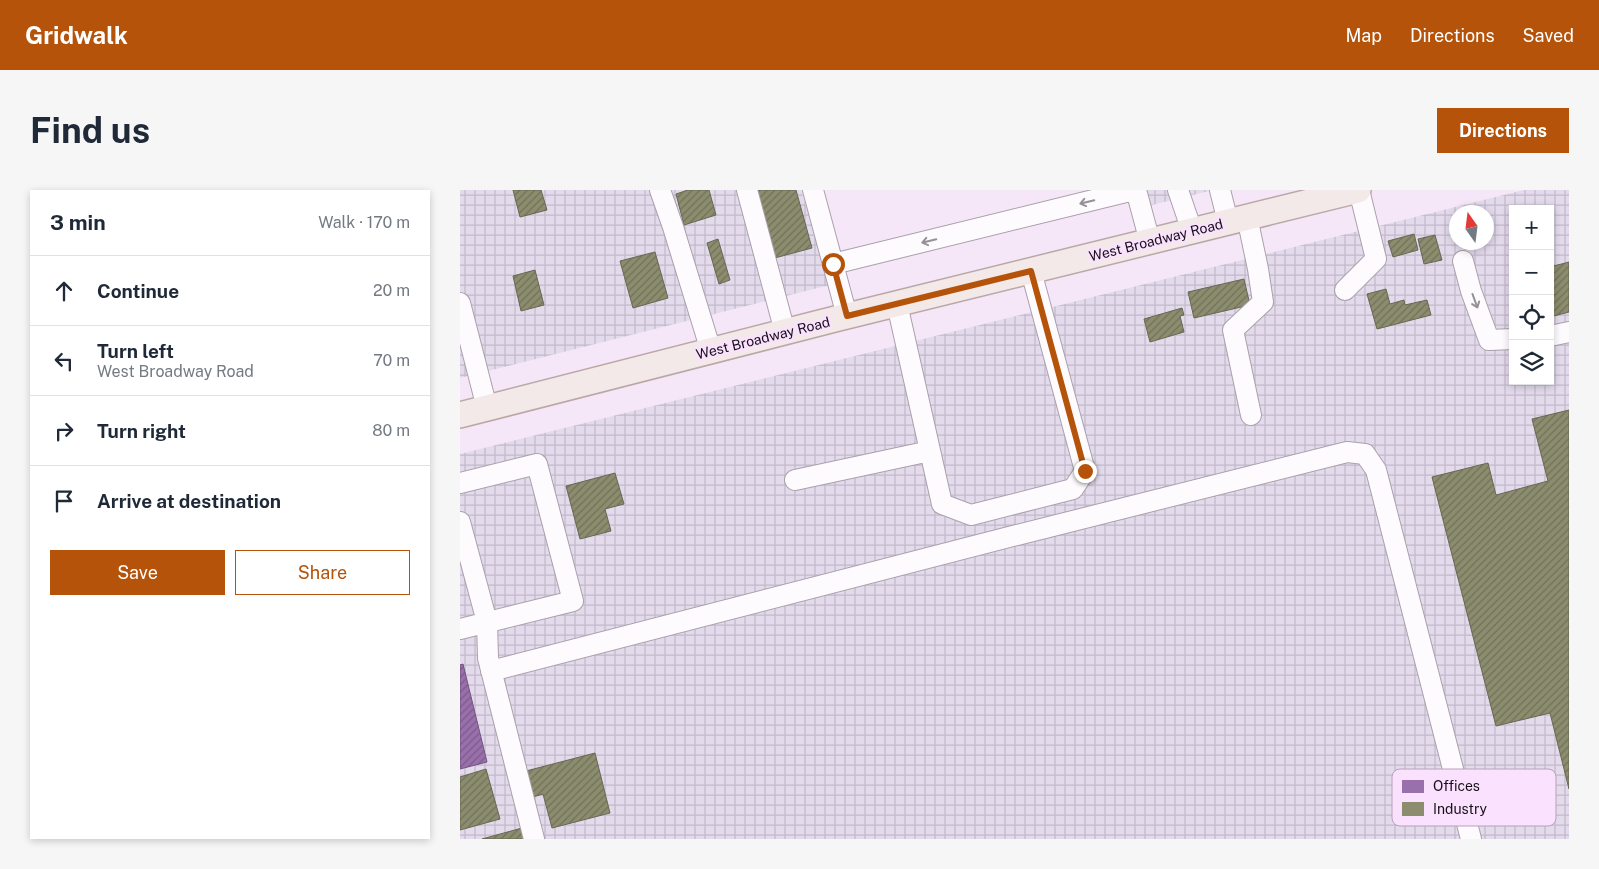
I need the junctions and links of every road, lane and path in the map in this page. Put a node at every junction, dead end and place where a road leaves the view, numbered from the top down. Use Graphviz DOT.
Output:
graph roads {
  1 [pos="660,190"];
  2 [pos="747,190"];
  3 [pos="813,190"];
  4 [pos="1135,190"];
  5 [pos="1178,190"];
  6 [pos="1220,190"];
  7 [pos="1350,191"];
  8 [pos="1238,220"];
  9 [pos="1192,231"];
  10 [pos="1150,242"];
  11 [pos="1463,262"];
  12 [pos="833,264"];
  13 [pos="1031,271"];
  14 [pos="1345,290"];
  15 [pos="460,303"];
  16 [pos="897,304"];
  17 [pos="847,316"];
  18 [pos="785,332"];
  19 [pos="1569,332"];
  20 [pos="1554,335"];
  21 [pos="1509,339"];
  22 [pos="711,351"];
  23 [pos="487,408"];
  24 [pos="460,415"];
  25 [pos="1251,415"];
  26 [pos="930,451"];
  27 [pos="795,480"];
  28 [pos="460,483"];
  29 [pos="460,522"];
  30 [pos="487,622"];
  31 [pos="460,629"];
  32 [pos="491,671"];
  33 [pos="1453,769"];
  34 [pos="1468,826"];
  35 [pos="534,839"];
  36 [pos="1471,839"];
  1 -- 22 [label="street"];
  2 -- 18 [label="street"];
  3 -- 12 [label="street"];
  4 -- 10 [label="street"];
  4 -- 12 [label="street, one-way"];
  5 -- 9 [label="street"];
  6 -- 8 [label="street"];
  7 -- 8 [label="main road, West Broadway Road"];
  7 -- 14 [label="street"];
  8 -- 9 [label="main road, West Broadway Road"];
  8 -- 25 [label="street"];
  9 -- 10 [label="main road, West Broadway Road"];
  10 -- 13 [label="main road, West Broadway Road"];
  11 -- 21 [label="street, one-way"];
  12 -- 17 [label="street"];
  13 -- 16 [label="main road, West Broadway Road"];
  13 -- 26 [label="street"];
  15 -- 23 [label="street"];
  16 -- 17 [label="main road, West Broadway Road"];
  16 -- 26 [label="street"];
  17 -- 18 [label="main road, West Broadway Road"];
  18 -- 22 [label="main road, West Broadway Road"];
  19 -- 20 [label="street"];
  22 -- 23 [label="main road, West Broadway Road"];
  23 -- 24 [label="main road, West Broadway Road"];
  26 -- 27 [label="street"];
  28 -- 30 [label="street"];
  29 -- 30 [label="street"];
  30 -- 31 [label="street"];
  30 -- 32 [label="street"];
  32 -- 33 [label="street"];
  32 -- 35 [label="street"];
  34 -- 36 [label="street"];
}
